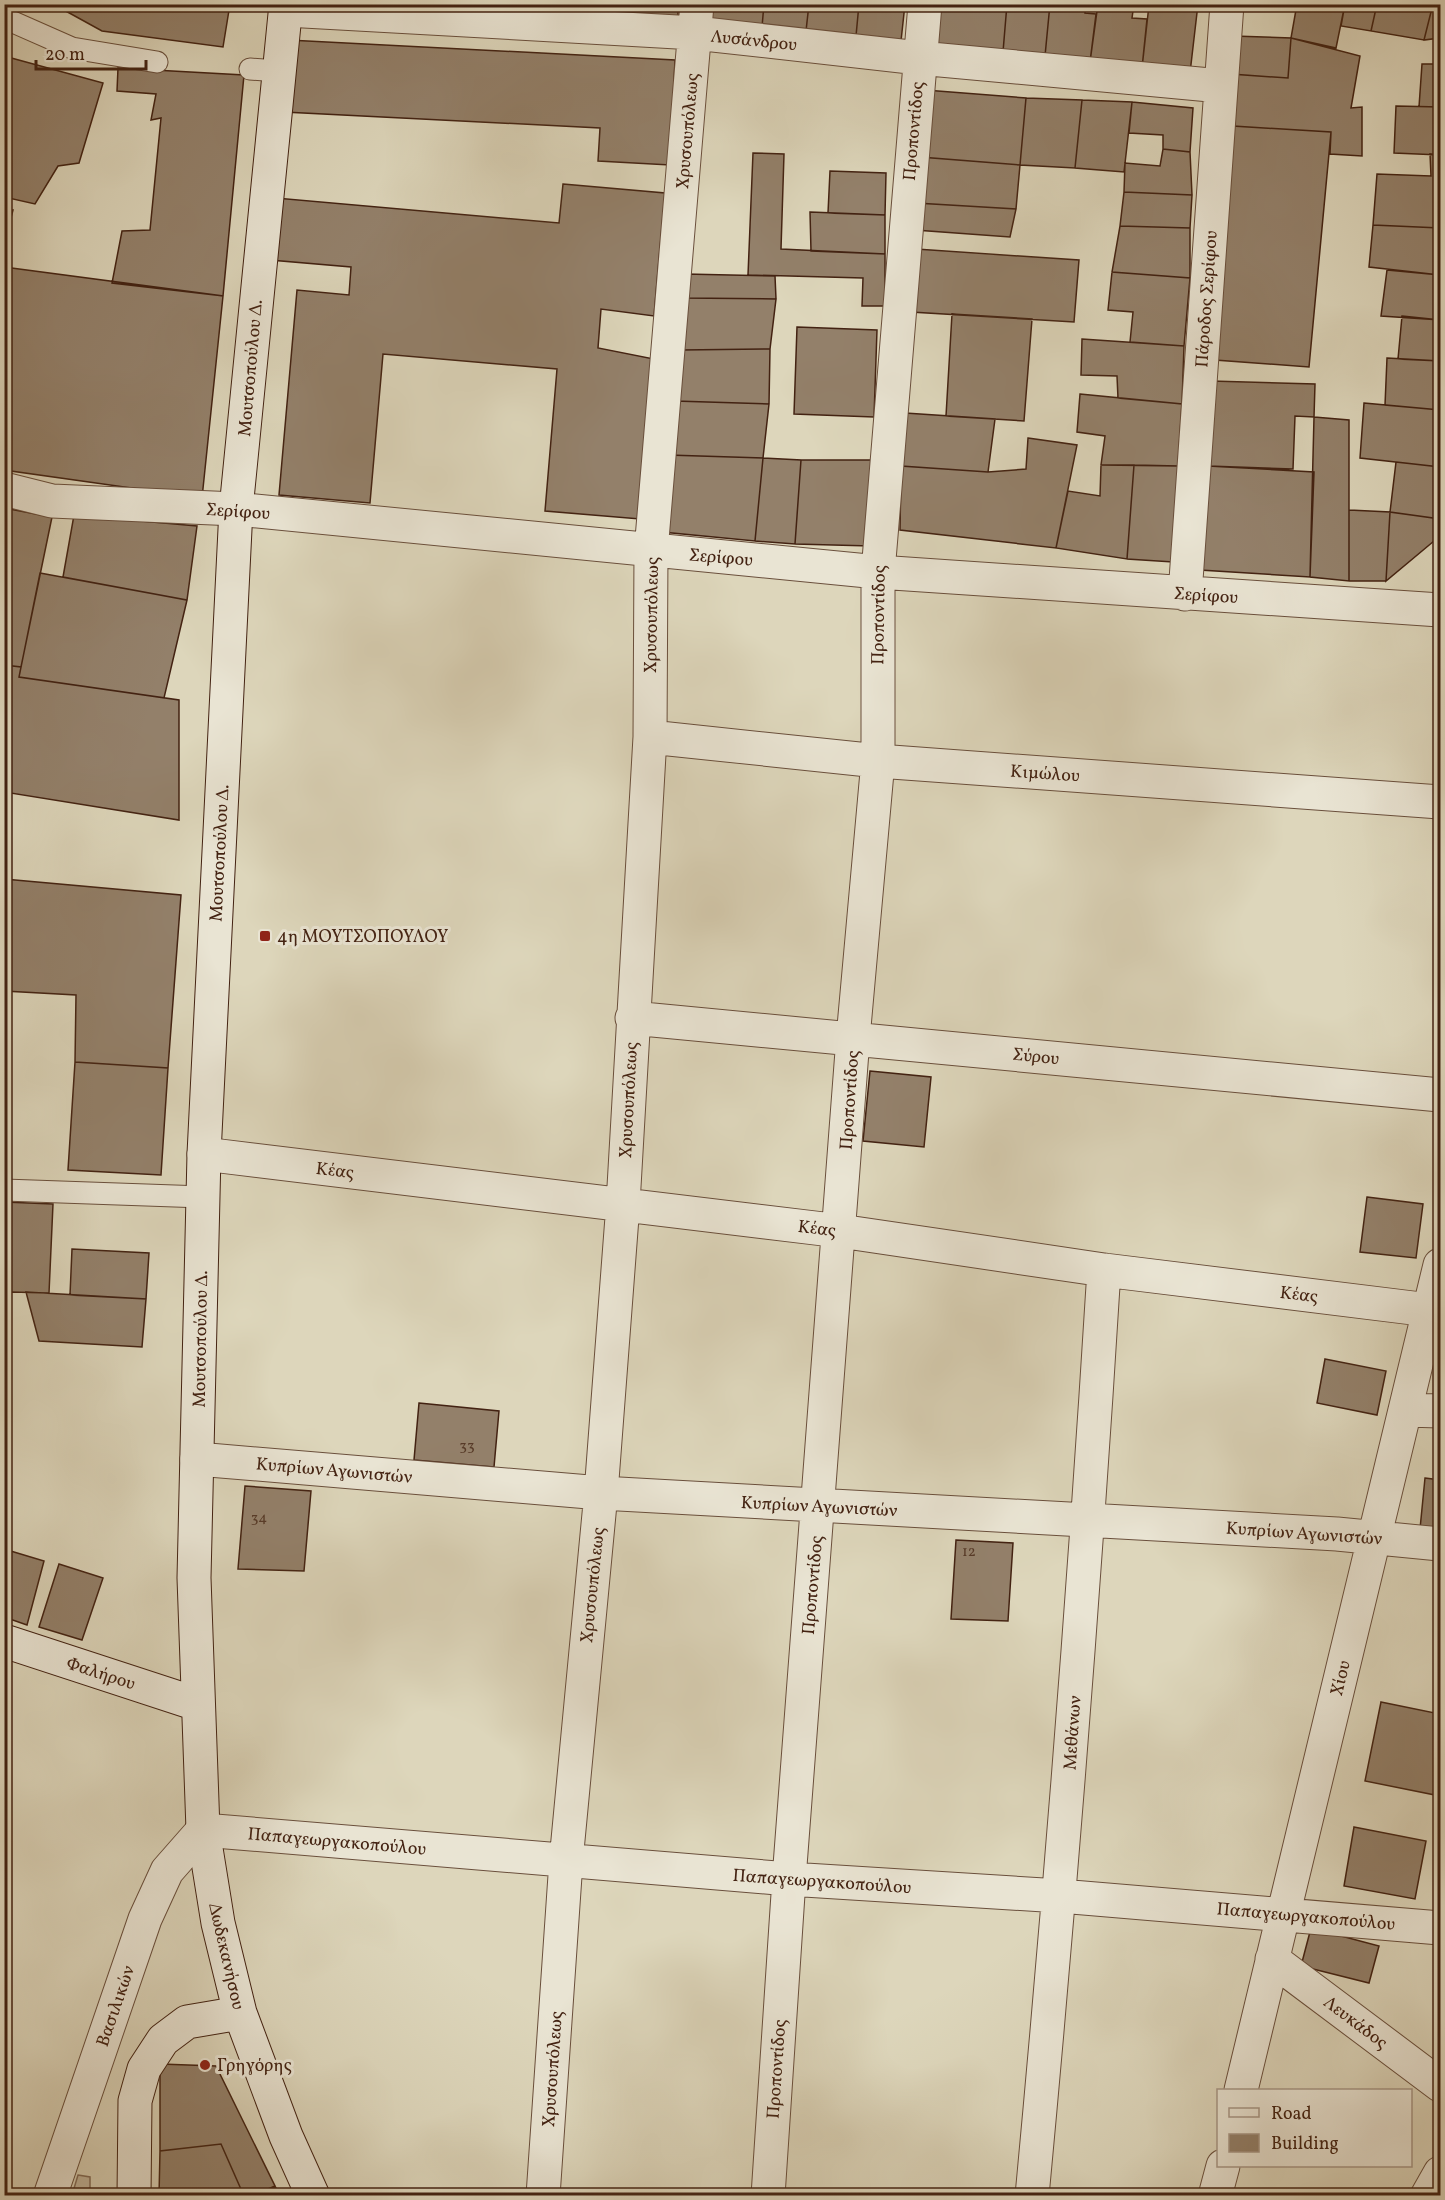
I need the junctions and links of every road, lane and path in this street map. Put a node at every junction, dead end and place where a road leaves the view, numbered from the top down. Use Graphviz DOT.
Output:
graph roads {
  1 [pos="925,4"];
  2 [pos="1227,4"];
  3 [pos="286,7"];
  4 [pos="4,18"];
  5 [pos="696,19"];
  6 [pos="919,58"];
  7 [pos="157,62"];
  8 [pos="1221,86"];
  9 [pos="4,489"];
  10 [pos="236,509"];
  11 [pos="651,551"];
  12 [pos="878,572"];
  13 [pos="1185,594"];
  14 [pos="1440,610"];
  15 [pos="650,737"];
  16 [pos="878,760"];
  17 [pos="1440,802"];
  18 [pos="632,1018"];
  19 [pos="854,1038"];
  20 [pos="1440,1095"];
  21 [pos="204,1154"];
  22 [pos="4,1190"];
  23 [pos="203,1197"];
  24 [pos="623,1204"];
  25 [pos="840,1231"];
  26 [pos="1440,1265"];
  27 [pos="1104,1270"];
  28 [pos="1429,1310"];
  29 [pos="1405,1410"];
  30 [pos="1440,1411"];
  31 [pos="197,1459"];
  32 [pos="601,1493"];
  33 [pos="819,1505"];
  34 [pos="1088,1521"];
  35 [pos="1374,1538"];
  36 [pos="1440,1544"];
  37 [pos="4,1641"];
  38 [pos="197,1704"];
  39 [pos="203,1830"];
  40 [pos="566,1861"];
  41 [pos="789,1879"];
  42 [pos="1060,1896"];
  43 [pos="1283,1914"];
  44 [pos="1440,1928"];
  45 [pos="1272,1959"];
  46 [pos="240,2013"];
  47 [pos="1440,2085"];
  48 [pos="1241,2089"];
  49 [pos="1223,2167"];
  50 [pos="1440,2173"];
  51 [pos="50,2196"];
  52 [pos="134,2196"];
  53 [pos="312,2196"];
  54 [pos="543,2196"];
  55 [pos="768,2196"];
  56 [pos="1032,2196"];
  57 [pos="1215,2196"];
  58 [pos="1426,2196"];
  1 -- 6 [label="street, Προποντίδος"];
  2 -- 8 [label="street, Πάροδος Σερίφου"];
  3 -- 5 [label="street, Λυσάνδρου"];
  3 -- 10 [label="street, Μουτσοπούλου Δ."];
  4 -- 7 [label="lane"];
  5 -- 6 [label="street, Λυσάνδρου"];
  5 -- 11 [label="street, Χρυσουπόλεως"];
  6 -- 8 [label="street, Λυσάνδρου"];
  6 -- 12 [label="street, Προποντίδος"];
  8 -- 13 [label="street, Πάροδος Σερίφου"];
  9 -- 10 [label="street, Σερίφου"];
  10 -- 11 [label="street, Σερίφου"];
  10 -- 21 [label="street, Μουτσοπούλου Δ."];
  11 -- 12 [label="street, Σερίφου"];
  11 -- 15 [label="street, Χρυσουπόλεως"];
  12 -- 13 [label="street, Σερίφου"];
  12 -- 16 [label="street, Προποντίδος"];
  13 -- 14 [label="street, Σερίφου"];
  15 -- 16 [label="street, Κιμώλου"];
  15 -- 18 [label="street, Χρυσουπόλεως"];
  16 -- 17 [label="street, Κιμώλου"];
  16 -- 19 [label="street, Προποντίδος"];
  18 -- 19 [label="street, Σύρου"];
  18 -- 24 [label="street, Χρυσουπόλεως"];
  19 -- 20 [label="street, Σύρου"];
  19 -- 25 [label="street, Προποντίδος"];
  21 -- 23 [label="street, Μουτσοπούλου Δ."];
  21 -- 24 [label="street, Κέας"];
  22 -- 23 [label="lane"];
  23 -- 31 [label="street, Μουτσοπούλου Δ."];
  24 -- 25 [label="street, Κέας"];
  24 -- 32 [label="street, Χρυσουπόλεως"];
  25 -- 27 [label="street, Κέας"];
  25 -- 33 [label="street, Προποντίδος"];
  26 -- 28 [label="street, Χίου"];
  27 -- 28 [label="street, Κέας"];
  27 -- 34 [label="street, Μεθάνων"];
  28 -- 29 [label="street, Χίου"];
  29 -- 30 [label="street"];
  29 -- 35 [label="street, Χίου"];
  31 -- 32 [label="street, Κυπρίων Αγωνιστών"];
  31 -- 38 [label="street, Μουτσοπούλου Δ."];
  32 -- 33 [label="street, Κυπρίων Αγωνιστών"];
  32 -- 40 [label="street, Χρυσουπόλεως"];
  33 -- 34 [label="street, Κυπρίων Αγωνιστών"];
  33 -- 41 [label="street, Προποντίδος"];
  34 -- 35 [label="street, Κυπρίων Αγωνιστών"];
  34 -- 42 [label="street, Μεθάνων"];
  35 -- 36 [label="street, Κυπρίων Αγωνιστών"];
  35 -- 43 [label="street, Χίου"];
  37 -- 38 [label="street, Φαλήρου"];
  38 -- 39 [label="street, Δωδεκανήσου"];
  39 -- 40 [label="street, Παπαγεωργακοπούλου"];
  39 -- 46 [label="street, Δωδεκανήσου"];
  39 -- 51 [label="street, Βασιλικών"];
  40 -- 41 [label="street, Παπαγεωργακοπούλου"];
  40 -- 54 [label="street, Χρυσουπόλεως"];
  41 -- 42 [label="street, Παπαγεωργακοπούλου"];
  41 -- 55 [label="street, Προποντίδος"];
  42 -- 43 [label="street, Παπαγεωργακοπούλου"];
  42 -- 56 [label="street, Μεθάνων"];
  43 -- 44 [label="street, Παπαγεωργακοπούλου"];
  43 -- 45 [label="street, Χίου"];
  45 -- 47 [label="street, Λευκάδος"];
  45 -- 48 [label="street, Χίου"];
  46 -- 52 [label="street"];
  46 -- 53 [label="street, Δωδεκανήσου"];
  49 -- 57 [label="street"];
  50 -- 58 [label="street"];
}
